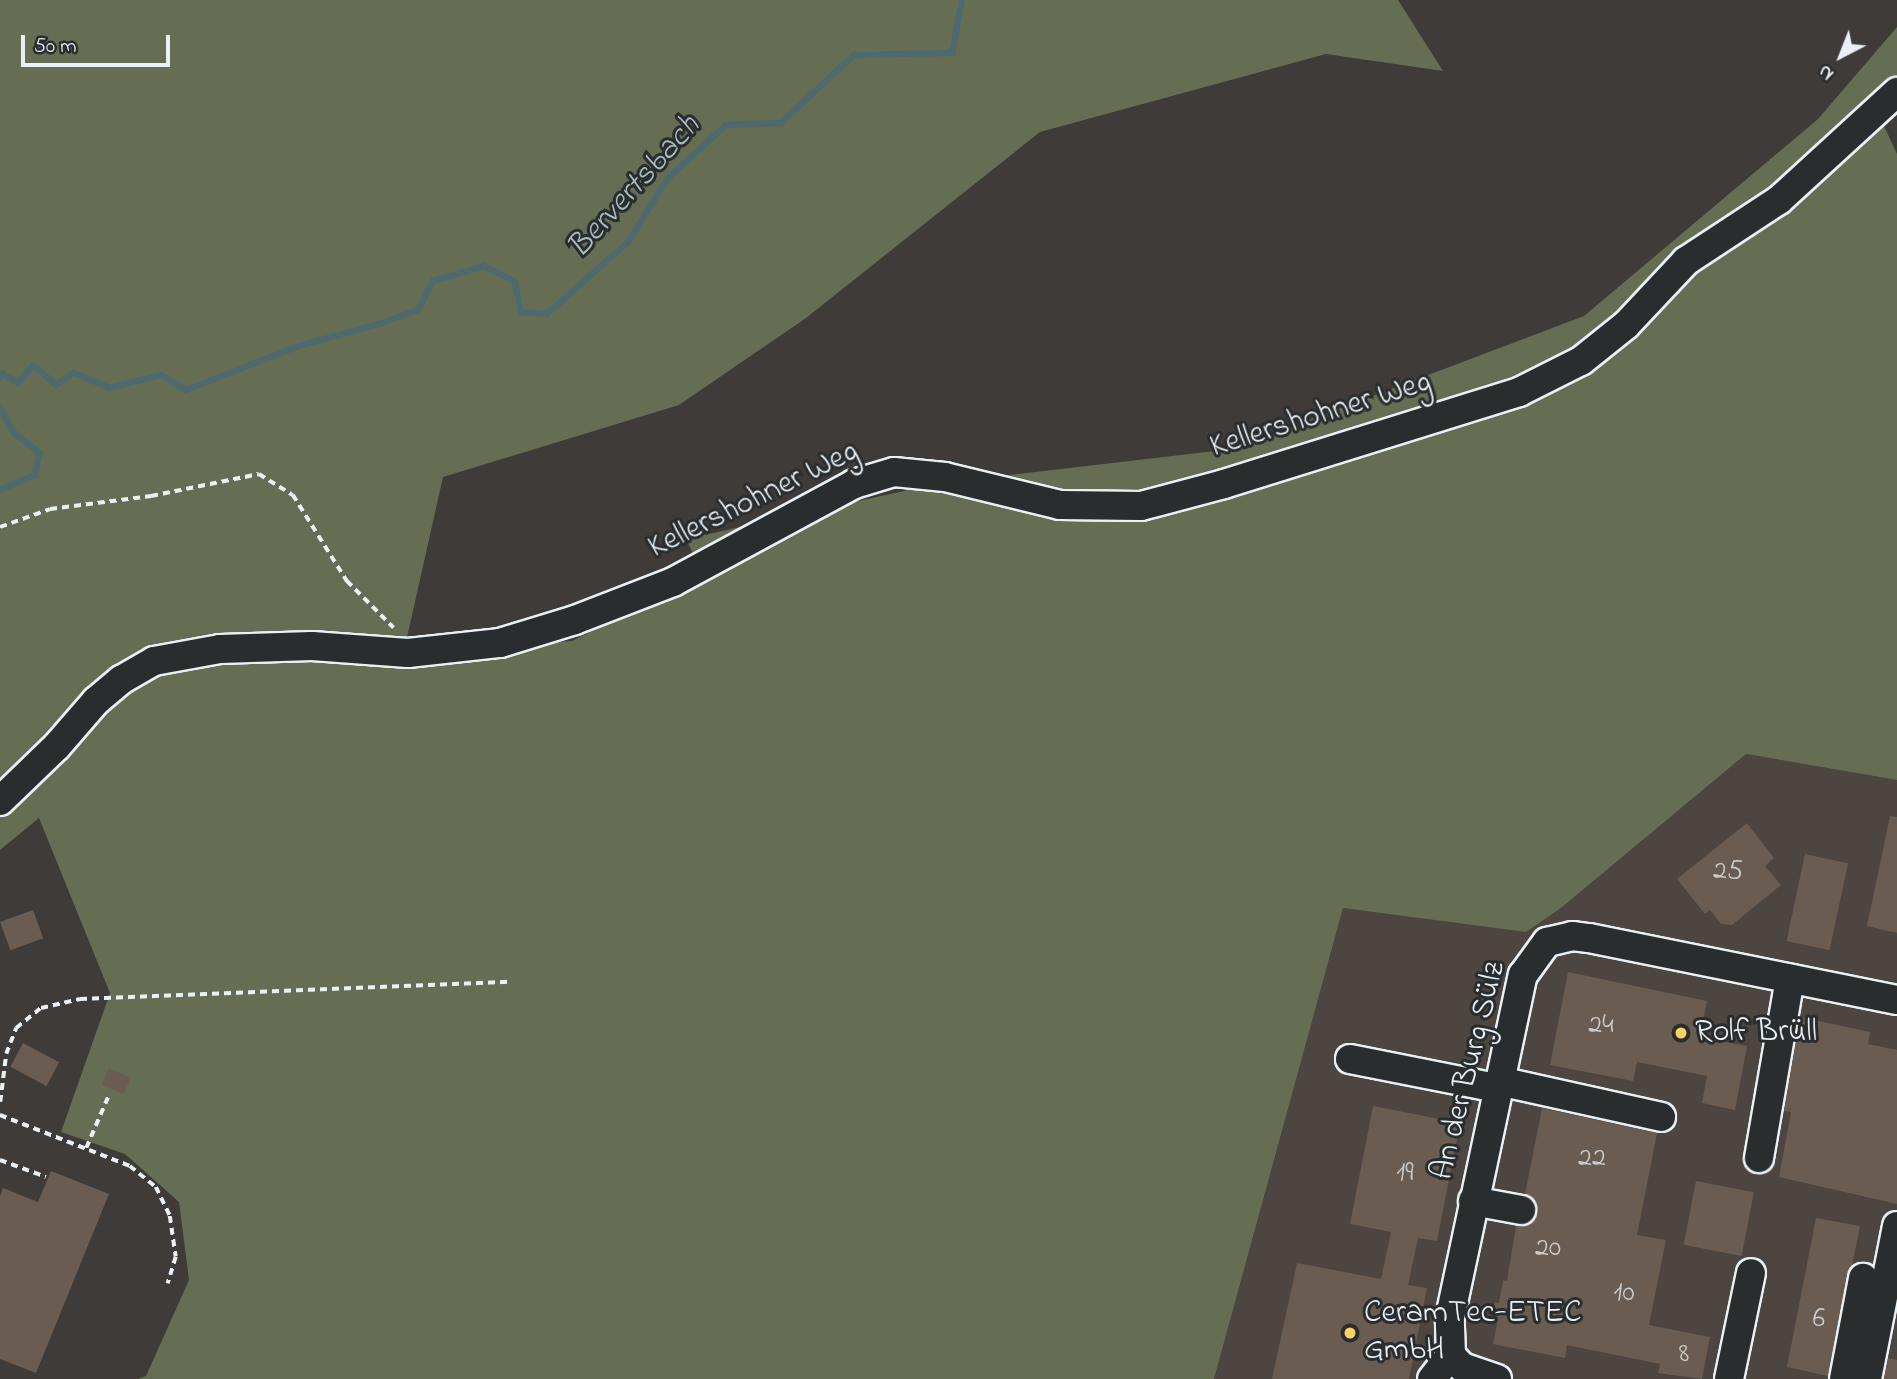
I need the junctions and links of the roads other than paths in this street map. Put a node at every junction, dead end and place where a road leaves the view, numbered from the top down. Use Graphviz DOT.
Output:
graph roads {
  1 [pos="1894,106"];
  2 [pos="0,801"];
  3 [pos="1790,979"];
  4 [pos="1897,1000"];
  5 [pos="1350,1059"];
  6 [pos="1498,1085"];
  7 [pos="1661,1116"];
  8 [pos="1759,1158"];
  9 [pos="1473,1201"];
  10 [pos="1521,1210"];
  11 [pos="1897,1226"];
  12 [pos="1751,1273"];
  13 [pos="1863,1278"];
  14 [pos="1451,1355"];
  15 [pos="1432,1379"];
  16 [pos="1497,1379"];
  17 [pos="1728,1379"];
  18 [pos="1844,1379"];
  19 [pos="1867,1379"];
  1 -- 2 [label="street, Kellershohner Weg"];
  3 -- 4 [label="street, An der Burg Sülz"];
  3 -- 6 [label="street, An der Burg Sülz"];
  3 -- 8 [label="street"];
  5 -- 6 [label="street"];
  6 -- 7 [label="street"];
  6 -- 9 [label="street, An der Burg Sülz"];
  9 -- 10 [label="street"];
  9 -- 14 [label="street, An der Burg Sülz"];
  11 -- 19 [label="street"];
  12 -- 17 [label="street"];
  13 -- 18 [label="street"];
  14 -- 15 [label="street"];
  14 -- 16 [label="street"];
}
